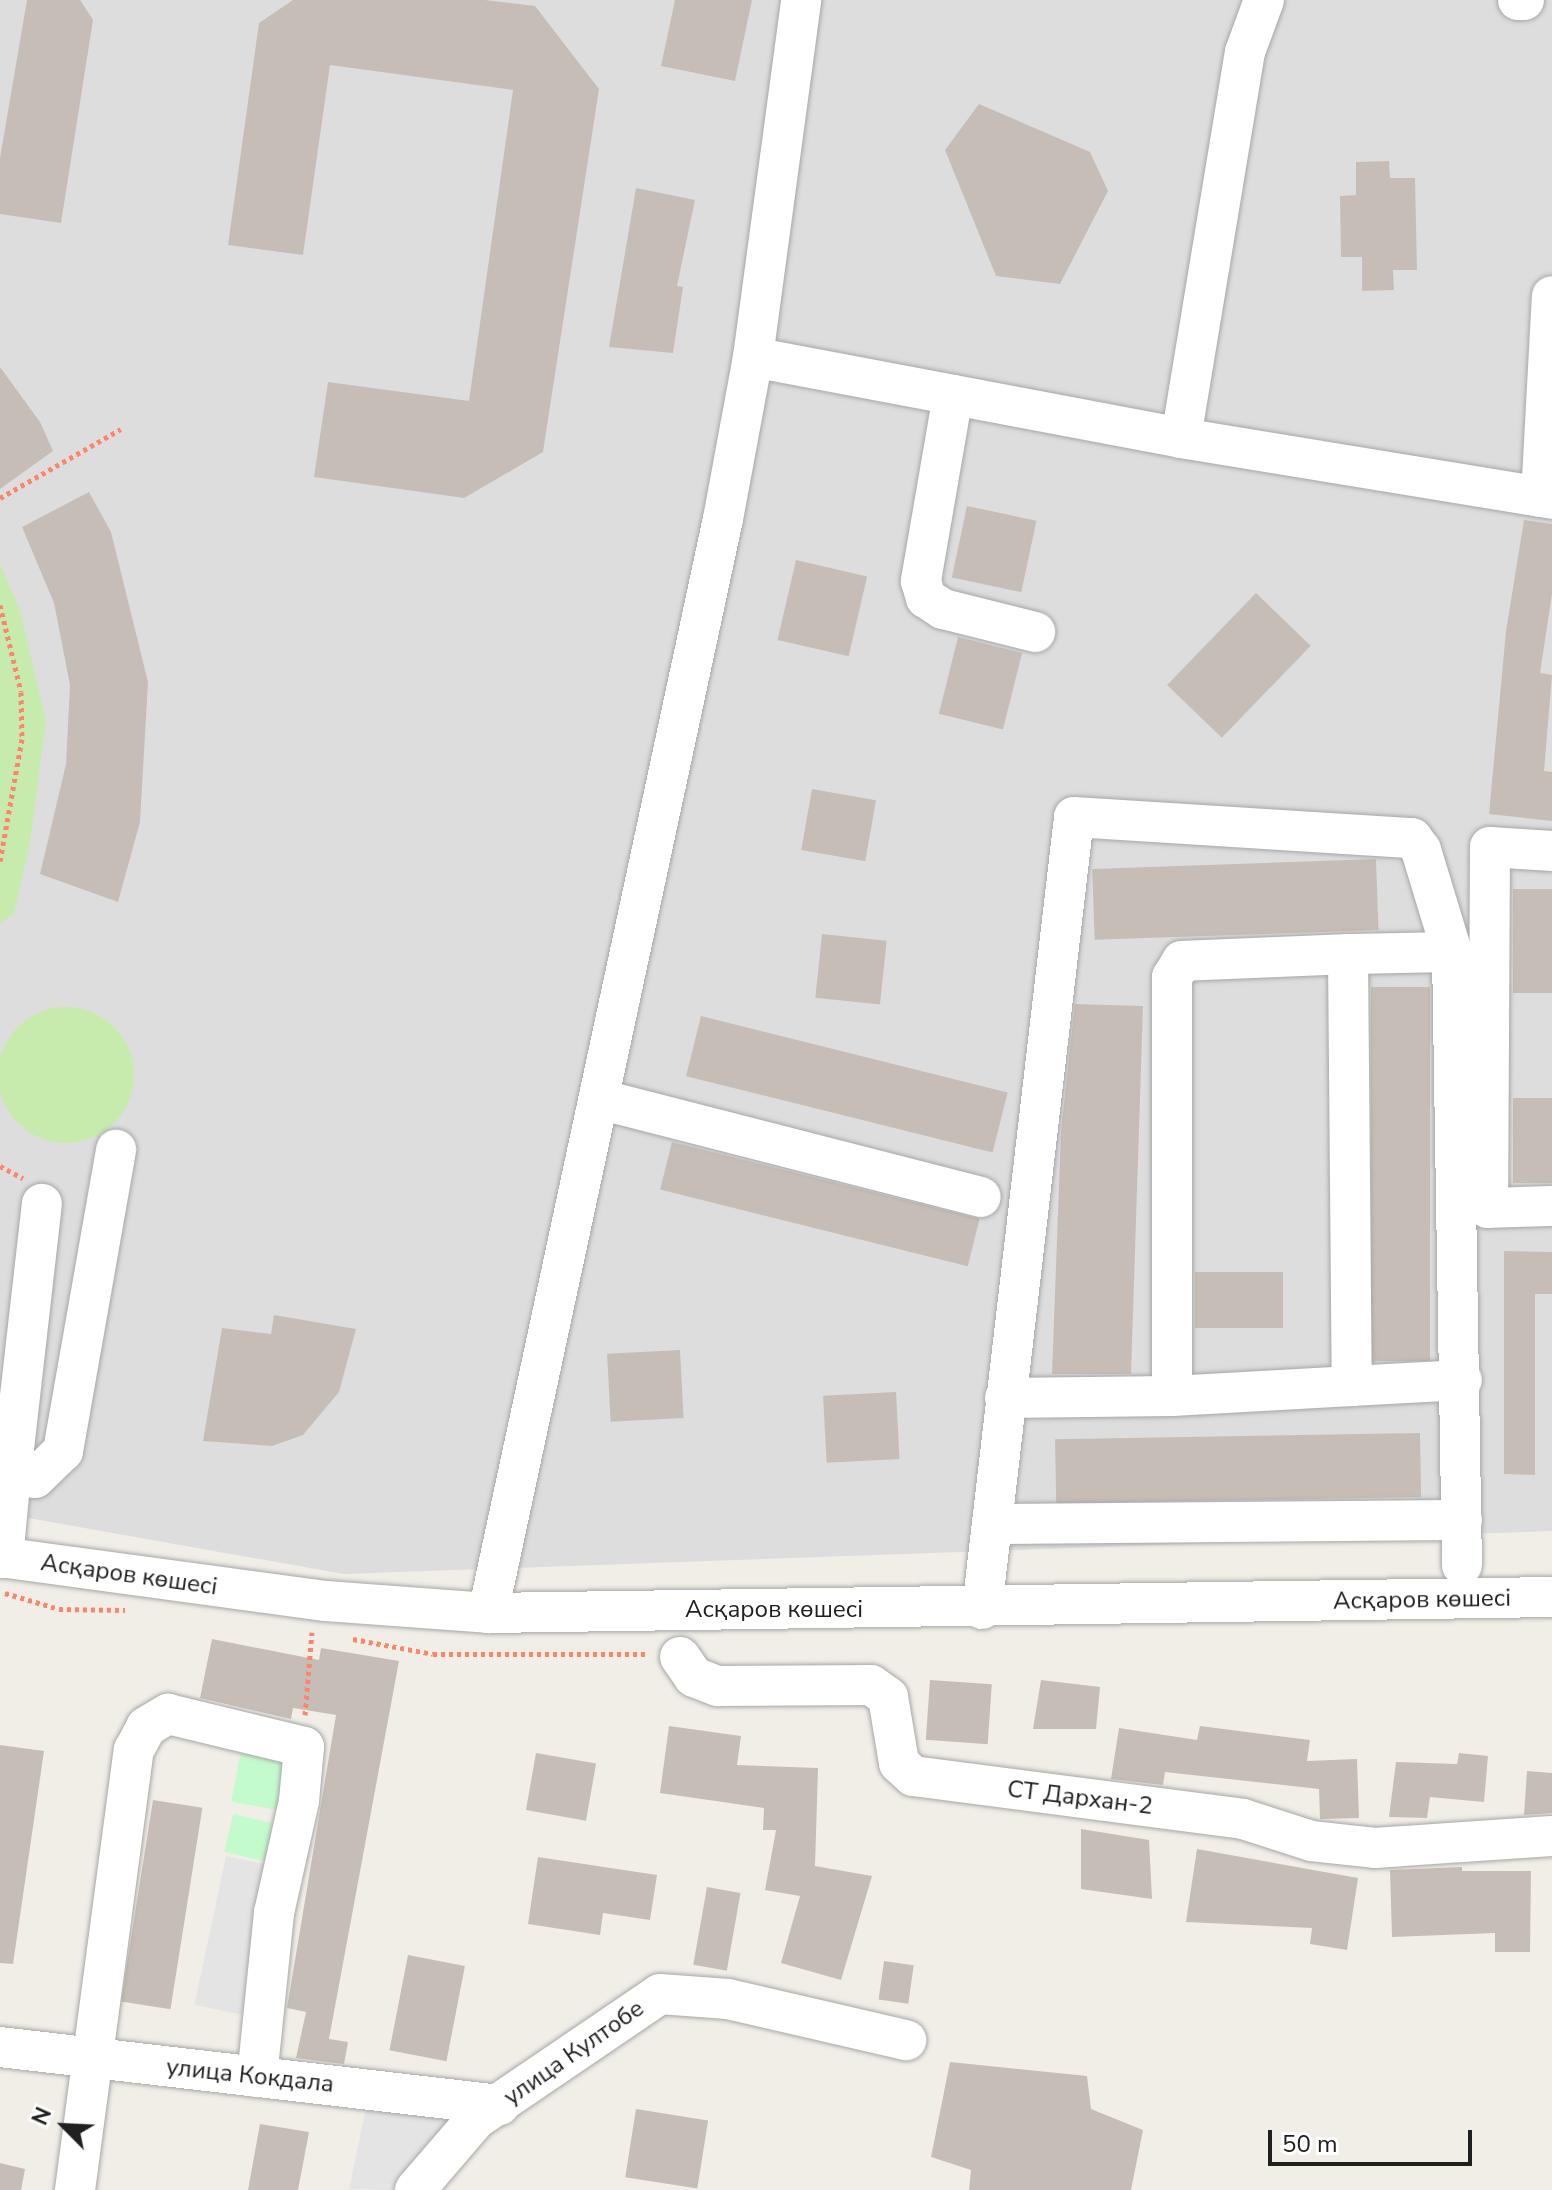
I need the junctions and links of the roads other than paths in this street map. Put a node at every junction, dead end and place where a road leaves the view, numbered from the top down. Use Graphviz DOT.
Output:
graph roads {
  1 [pos="801,0"];
  2 [pos="1264,0"];
  3 [pos="1518,0"];
  4 [pos="1524,0"];
  5 [pos="1552,296"];
  6 [pos="753,357"];
  7 [pos="953,395"];
  8 [pos="1181,438"];
  9 [pos="1546,498"];
  10 [pos="1035,632"];
  11 [pos="1552,851"];
  12 [pos="1452,952"];
  13 [pos="1348,954"];
  14 [pos="599,1099"];
  15 [pos="116,1150"];
  16 [pos="981,1197"];
  17 [pos="42,1204"];
  18 [pos="1552,1206"];
  19 [pos="1462,1380"];
  20 [pos="1352,1386"];
  21 [pos="1172,1396"];
  22 [pos="1005,1398"];
  23 [pos="6,1474"];
  24 [pos="1462,1520"];
  25 [pos="993,1524"];
  26 [pos="1,1558"];
  27 [pos="1462,1565"];
  28 [pos="1552,1597"];
  29 [pos="982,1609"];
  30 [pos="488,1613"];
  31 [pos="680,1657"];
  32 [pos="1552,1836"];
  33 [pos="906,2040"];
  34 [pos="0,2047"];
  35 [pos="92,2058"];
  36 [pos="257,2077"];
  37 [pos="500,2105"];
  38 [pos="75,2190"];
  39 [pos="415,2190"];
  1 -- 6 [label="street"];
  2 -- 8 [label="street"];
  3 -- 4 [label="street"];
  5 -- 9 [label="street"];
  6 -- 7 [label="street"];
  6 -- 14 [label="street"];
  7 -- 8 [label="street"];
  7 -- 10 [label="street"];
  8 -- 9 [label="street"];
  11 -- 18 [label="street"];
  12 -- 13 [label="street"];
  12 -- 19 [label="street"];
  12 -- 22 [label="street"];
  13 -- 20 [label="street"];
  13 -- 21 [label="street"];
  14 -- 16 [label="street"];
  14 -- 30 [label="street"];
  15 -- 23 [label="street"];
  17 -- 23 [label="street"];
  19 -- 20 [label="street"];
  19 -- 24 [label="street"];
  20 -- 21 [label="street"];
  21 -- 22 [label="street"];
  22 -- 25 [label="street"];
  23 -- 26 [label="street"];
  24 -- 25 [label="street"];
  24 -- 27 [label="street"];
  25 -- 29 [label="street"];
  26 -- 30 [label="street, Асқаров көшесі"];
  28 -- 29 [label="street, Асқаров көшесі"];
  29 -- 30 [label="street, Асқаров көшесі"];
  31 -- 32 [label="street, СТ Дархан-2"];
  33 -- 37 [label="street, улица Култобе"];
  34 -- 35 [label="street, улица Кокдала"];
  35 -- 36 [label="street, улица Кокдала"];
  35 -- 36 [label="street"];
  35 -- 38 [label="street"];
  36 -- 37 [label="street, улица Кокдала"];
  37 -- 39 [label="street, улица Култобе"];
}
